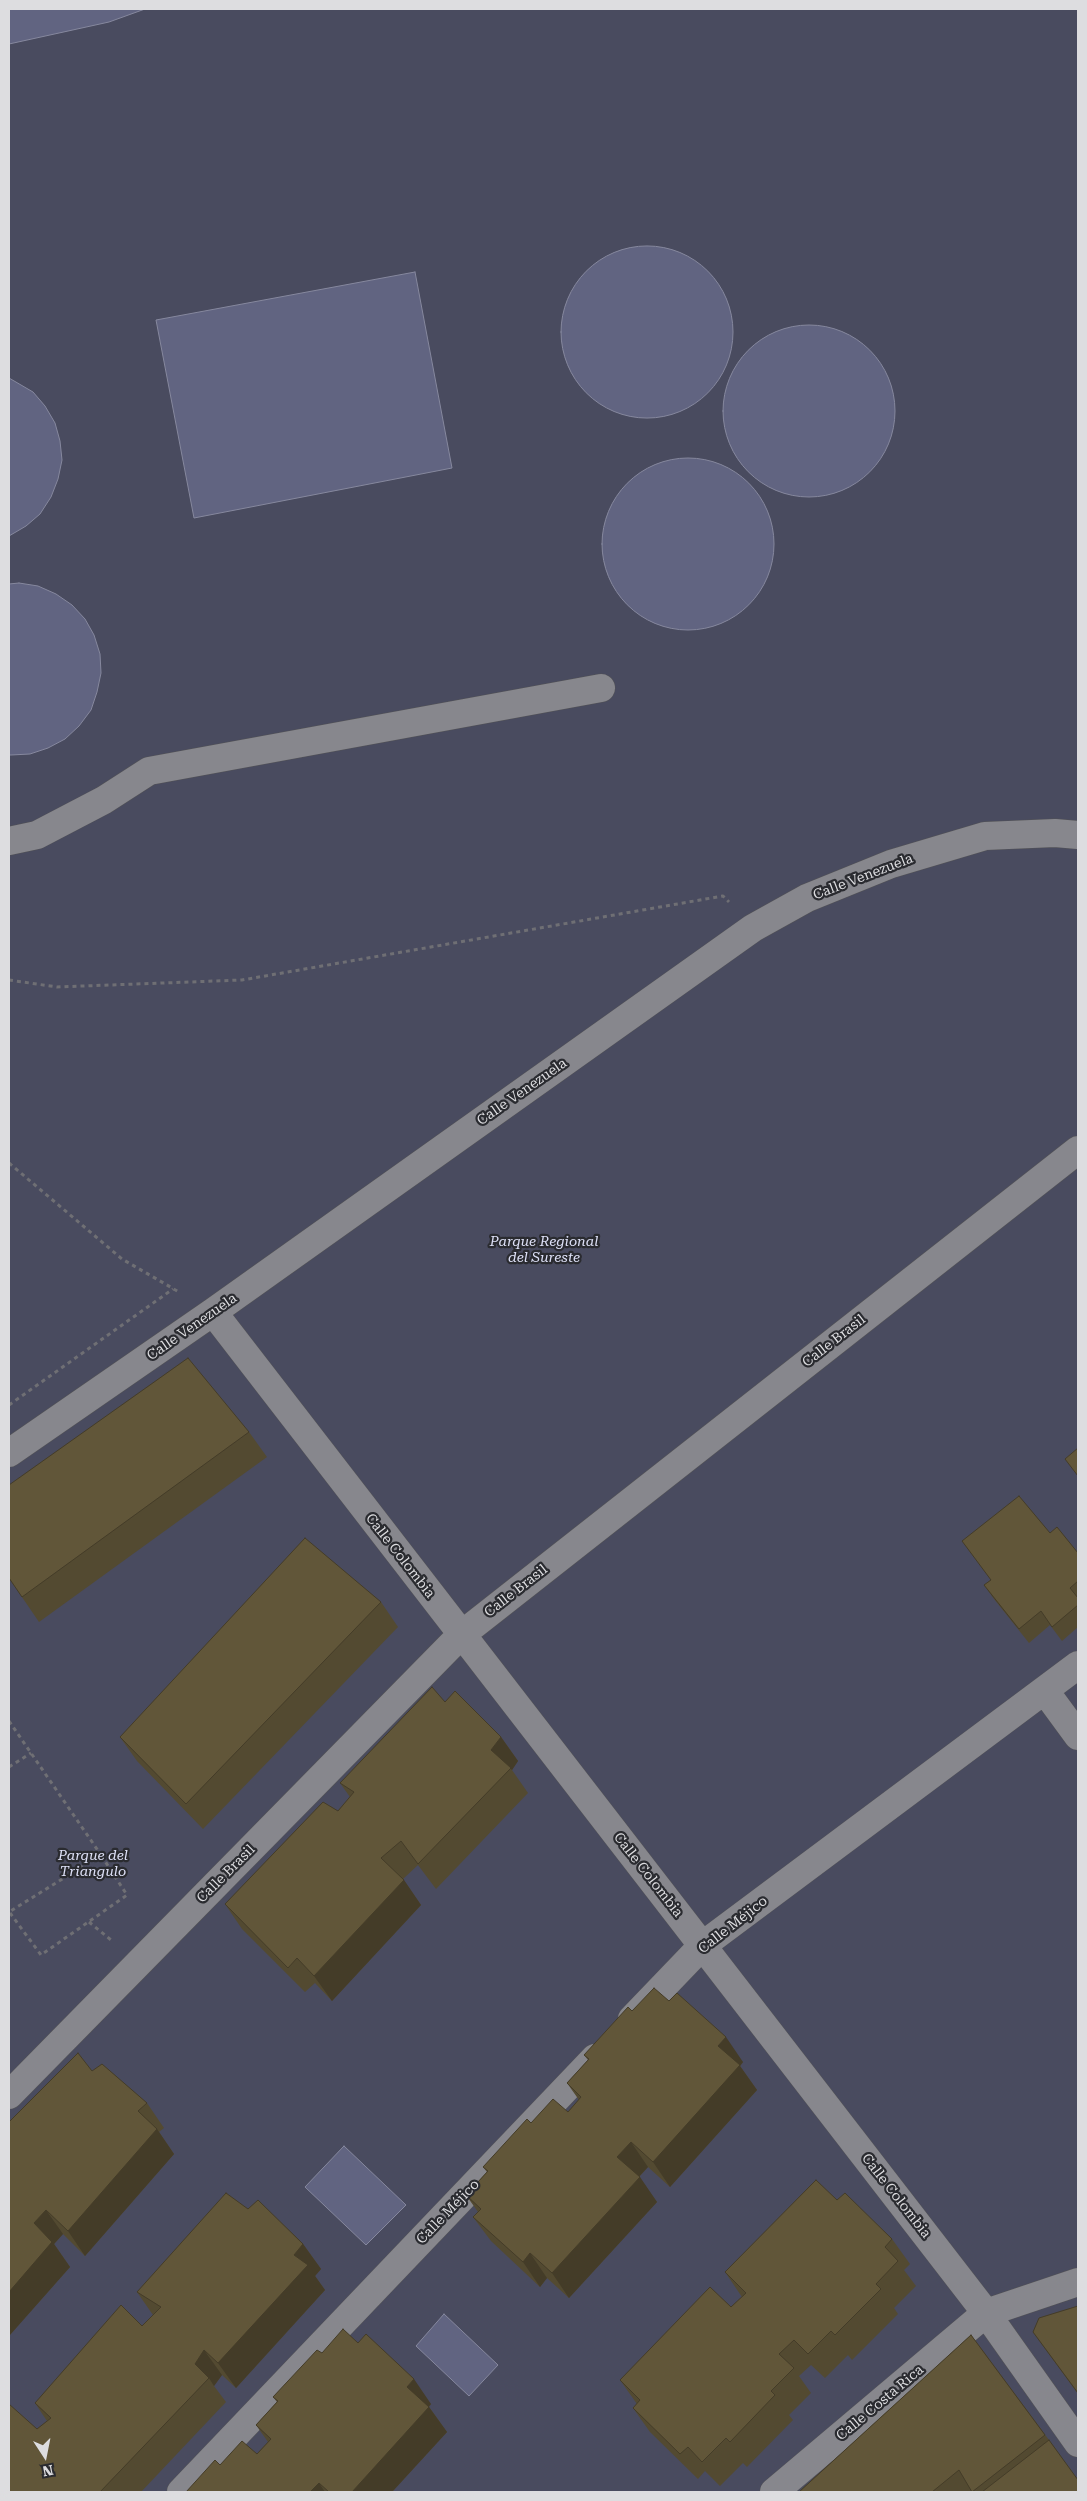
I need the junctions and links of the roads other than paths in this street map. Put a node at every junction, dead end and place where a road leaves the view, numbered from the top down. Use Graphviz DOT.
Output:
graph roads {
  1 [pos="601,688"];
  2 [pos="1078,835"];
  3 [pos="9,840"];
  4 [pos="1078,1150"];
  5 [pos="213,1312"];
  6 [pos="9,1453"];
  7 [pos="461,1635"];
  8 [pos="1078,1665"];
  9 [pos="1045,1692"];
  10 [pos="1078,1736"];
  11 [pos="703,1945"];
  12 [pos="9,2095"];
  13 [pos="1078,2282"];
  14 [pos="986,2313"];
  15 [pos="1078,2442"];
  16 [pos="180,2492"];
  17 [pos="774,2492"];
  1 -- 3 [label="street"];
  2 -- 5 [label="street, Calle Venezuela"];
  4 -- 7 [label="street, Calle Brasil"];
  5 -- 6 [label="street, Calle Venezuela"];
  5 -- 7 [label="street, Calle Colombia"];
  7 -- 11 [label="street, Calle Colombia"];
  7 -- 12 [label="street, Calle Brasil"];
  8 -- 9 [label="street, Calle Méjico"];
  9 -- 10 [label="street"];
  9 -- 11 [label="street, Calle Méjico"];
  11 -- 14 [label="street, Calle Colombia"];
  11 -- 16 [label="street, Calle Méjico"];
  13 -- 14 [label="street"];
  14 -- 15 [label="street, Calle Colombia"];
  14 -- 17 [label="street, Calle Costa Rica"];
}
